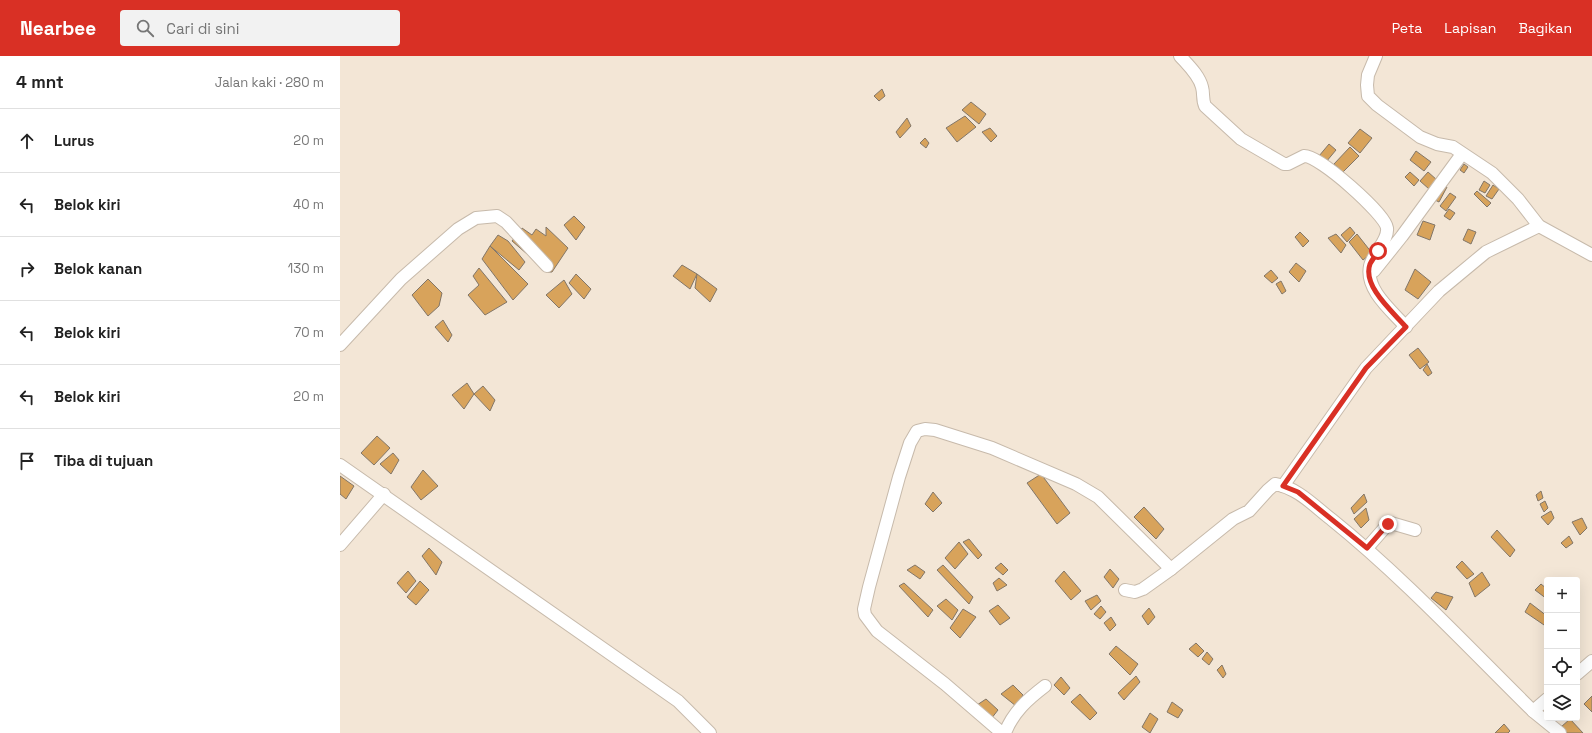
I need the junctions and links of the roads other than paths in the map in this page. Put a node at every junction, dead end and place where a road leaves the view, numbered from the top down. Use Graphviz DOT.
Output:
graph roads {
  1 [pos="1180,56"];
  2 [pos="1376,56"];
  3 [pos="1462,154"];
  4 [pos="1539,226"];
  5 [pos="1592,255"];
  6 [pos="547,266"];
  7 [pos="1369,276"];
  8 [pos="1406,327"];
  9 [pos="340,345"];
  10 [pos="340,465"];
  11 [pos="1283,486"];
  12 [pos="384,494"];
  13 [pos="1415,530"];
  14 [pos="340,545"];
  15 [pos="1367,548"];
  16 [pos="1171,569"];
  17 [pos="1126,590"];
  18 [pos="1592,661"];
  19 [pos="1580,671"];
  20 [pos="1045,686"];
  21 [pos="1544,702"];
  22 [pos="1533,711"];
  23 [pos="710,733"];
  24 [pos="1002,733"];
  25 [pos="1005,733"];
  26 [pos="1560,733"];
  1 -- 7 [label="street"];
  2 -- 3 [label="street"];
  3 -- 4 [label="street"];
  3 -- 7 [label="street"];
  4 -- 5 [label="street"];
  4 -- 8 [label="street"];
  6 -- 9 [label="street"];
  7 -- 8 [label="street"];
  8 -- 11 [label="street"];
  10 -- 12 [label="street"];
  11 -- 15 [label="street"];
  11 -- 16 [label="street"];
  12 -- 14 [label="street"];
  12 -- 23 [label="street"];
  13 -- 15 [label="street"];
  15 -- 22 [label="street"];
  16 -- 17 [label="street"];
  16 -- 24 [label="street"];
  18 -- 19 [label="street"];
  20 -- 25 [label="street"];
  21 -- 22 [label="street"];
  22 -- 26 [label="street"];
}
